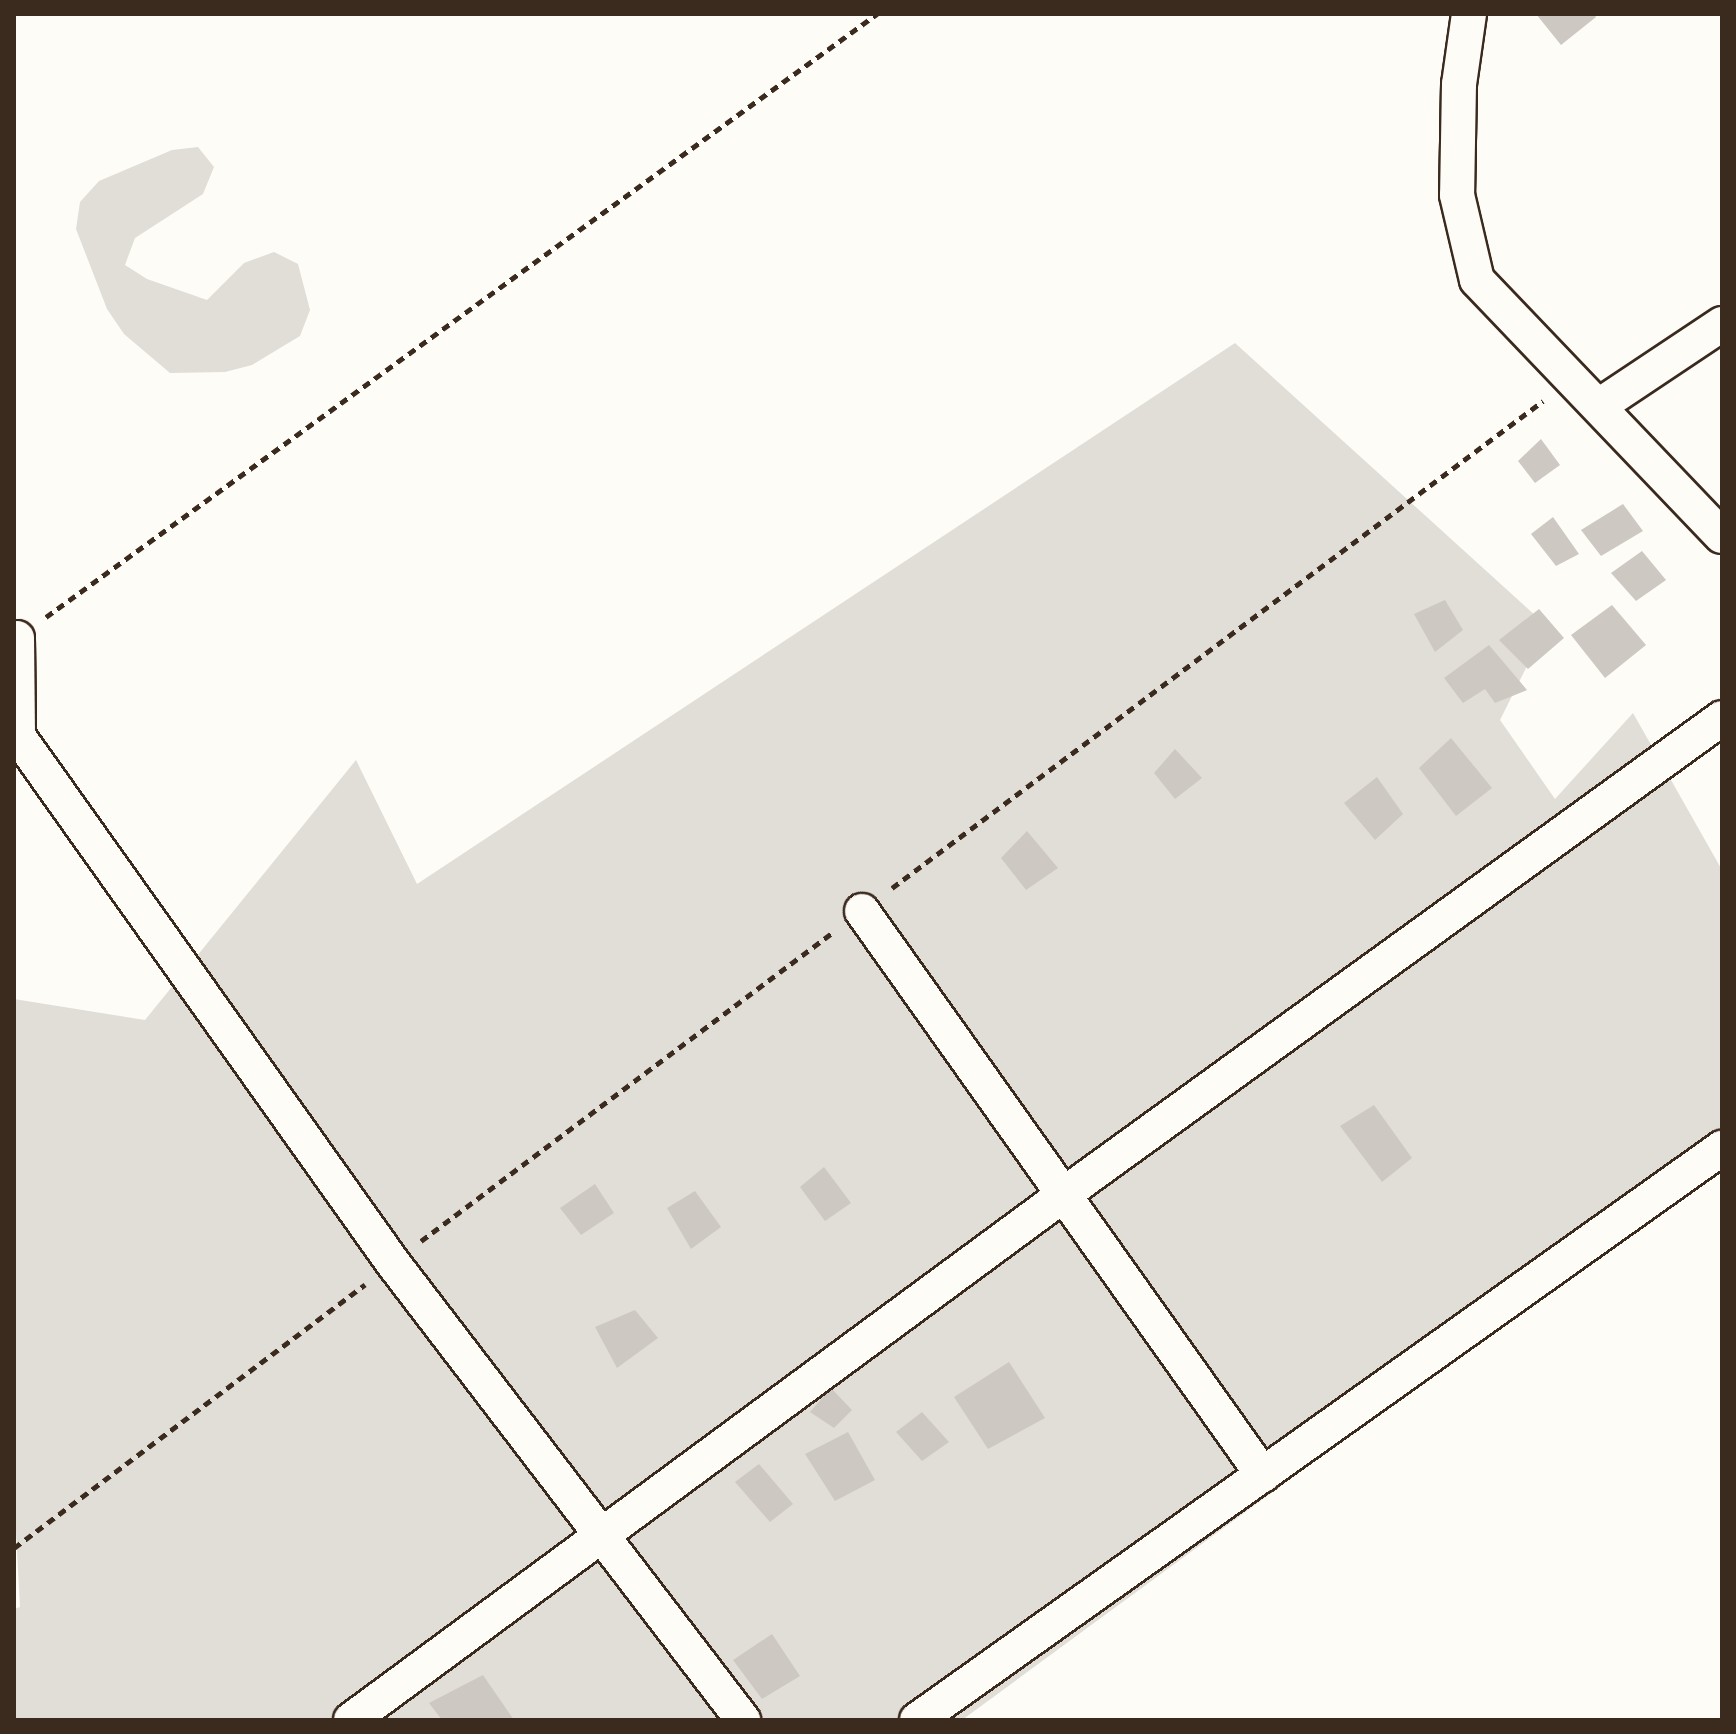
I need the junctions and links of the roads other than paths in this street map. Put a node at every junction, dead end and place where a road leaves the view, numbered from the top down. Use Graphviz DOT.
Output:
graph roads {
  1 [pos="1469,14"];
  2 [pos="1722,324"];
  3 [pos="1599,406"];
  4 [pos="1722,536"];
  5 [pos="17,638"];
  6 [pos="1722,718"];
  7 [pos="862,911"];
  8 [pos="1722,1148"];
  9 [pos="1066,1193"];
  10 [pos="1263,1475"];
  11 [pos="603,1538"];
  12 [pos="351,1720"];
  13 [pos="743,1720"];
  14 [pos="917,1720"];
  1 -- 3 [label="street"];
  2 -- 3 [label="street"];
  3 -- 4 [label="street"];
  5 -- 11 [label="street"];
  6 -- 9 [label="street"];
  7 -- 9 [label="street"];
  8 -- 10 [label="street"];
  9 -- 10 [label="street"];
  9 -- 11 [label="street"];
  10 -- 14 [label="street"];
  11 -- 12 [label="street"];
  11 -- 13 [label="street"];
}
